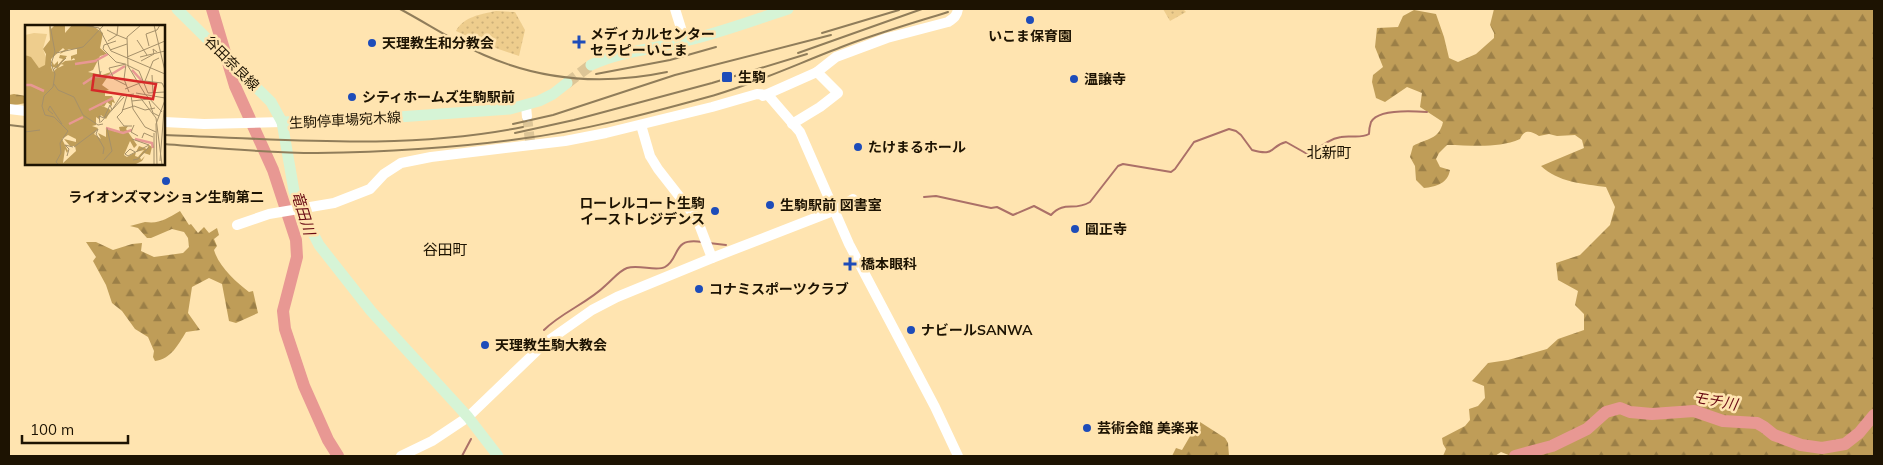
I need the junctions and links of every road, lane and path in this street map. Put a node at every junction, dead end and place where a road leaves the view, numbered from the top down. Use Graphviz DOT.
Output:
graph roads {
  1 [pos="177,9"];
  2 [pos="675,9"];
  3 [pos="788,9"];
  4 [pos="958,9"];
  5 [pos="685,41"];
  6 [pos="591,65"];
  7 [pos="818,72"];
  8 [pos="567,83"];
  9 [pos="768,95"];
  10 [pos="9,110"];
  11 [pos="25,111"];
  12 [pos="165,122"];
  13 [pos="282,122"];
  14 [pos="792,124"];
  15 [pos="641,125"];
  16 [pos="853,198"];
  17 [pos="297,210"];
  18 [pos="833,211"];
  19 [pos="237,225"];
  20 [pos="712,258"];
  21 [pos="468,417"];
  22 [pos="401,456"];
  23 [pos="498,456"];
  24 [pos="958,456"];
  1 -- 13 [label="main road, 谷田奈良線"];
  2 -- 5 [label="street"];
  3 -- 5 [label="main road"];
  4 -- 7 [label="street"];
  5 -- 6 [label="main road"];
  7 -- 9 [label="street"];
  7 -- 14 [label="street"];
  8 -- 13 [label="main road, 生駒停車場宛木線"];
  9 -- 14 [label="street"];
  9 -- 15 [label="street"];
  10 -- 11 [label="street"];
  12 -- 13 [label="street"];
  13 -- 17 [label="main road, 生駒停車場宛木線"];
  14 -- 18 [label="street"];
  15 -- 17 [label="street"];
  15 -- 20 [label="street"];
  16 -- 18 [label="street"];
  17 -- 19 [label="street"];
  17 -- 21 [label="main road, 生駒停車場宛木線"];
  18 -- 20 [label="street"];
  18 -- 24 [label="street"];
  20 -- 21 [label="street"];
  21 -- 22 [label="street"];
  21 -- 23 [label="main road, 生駒停車場宛木線"];
}
